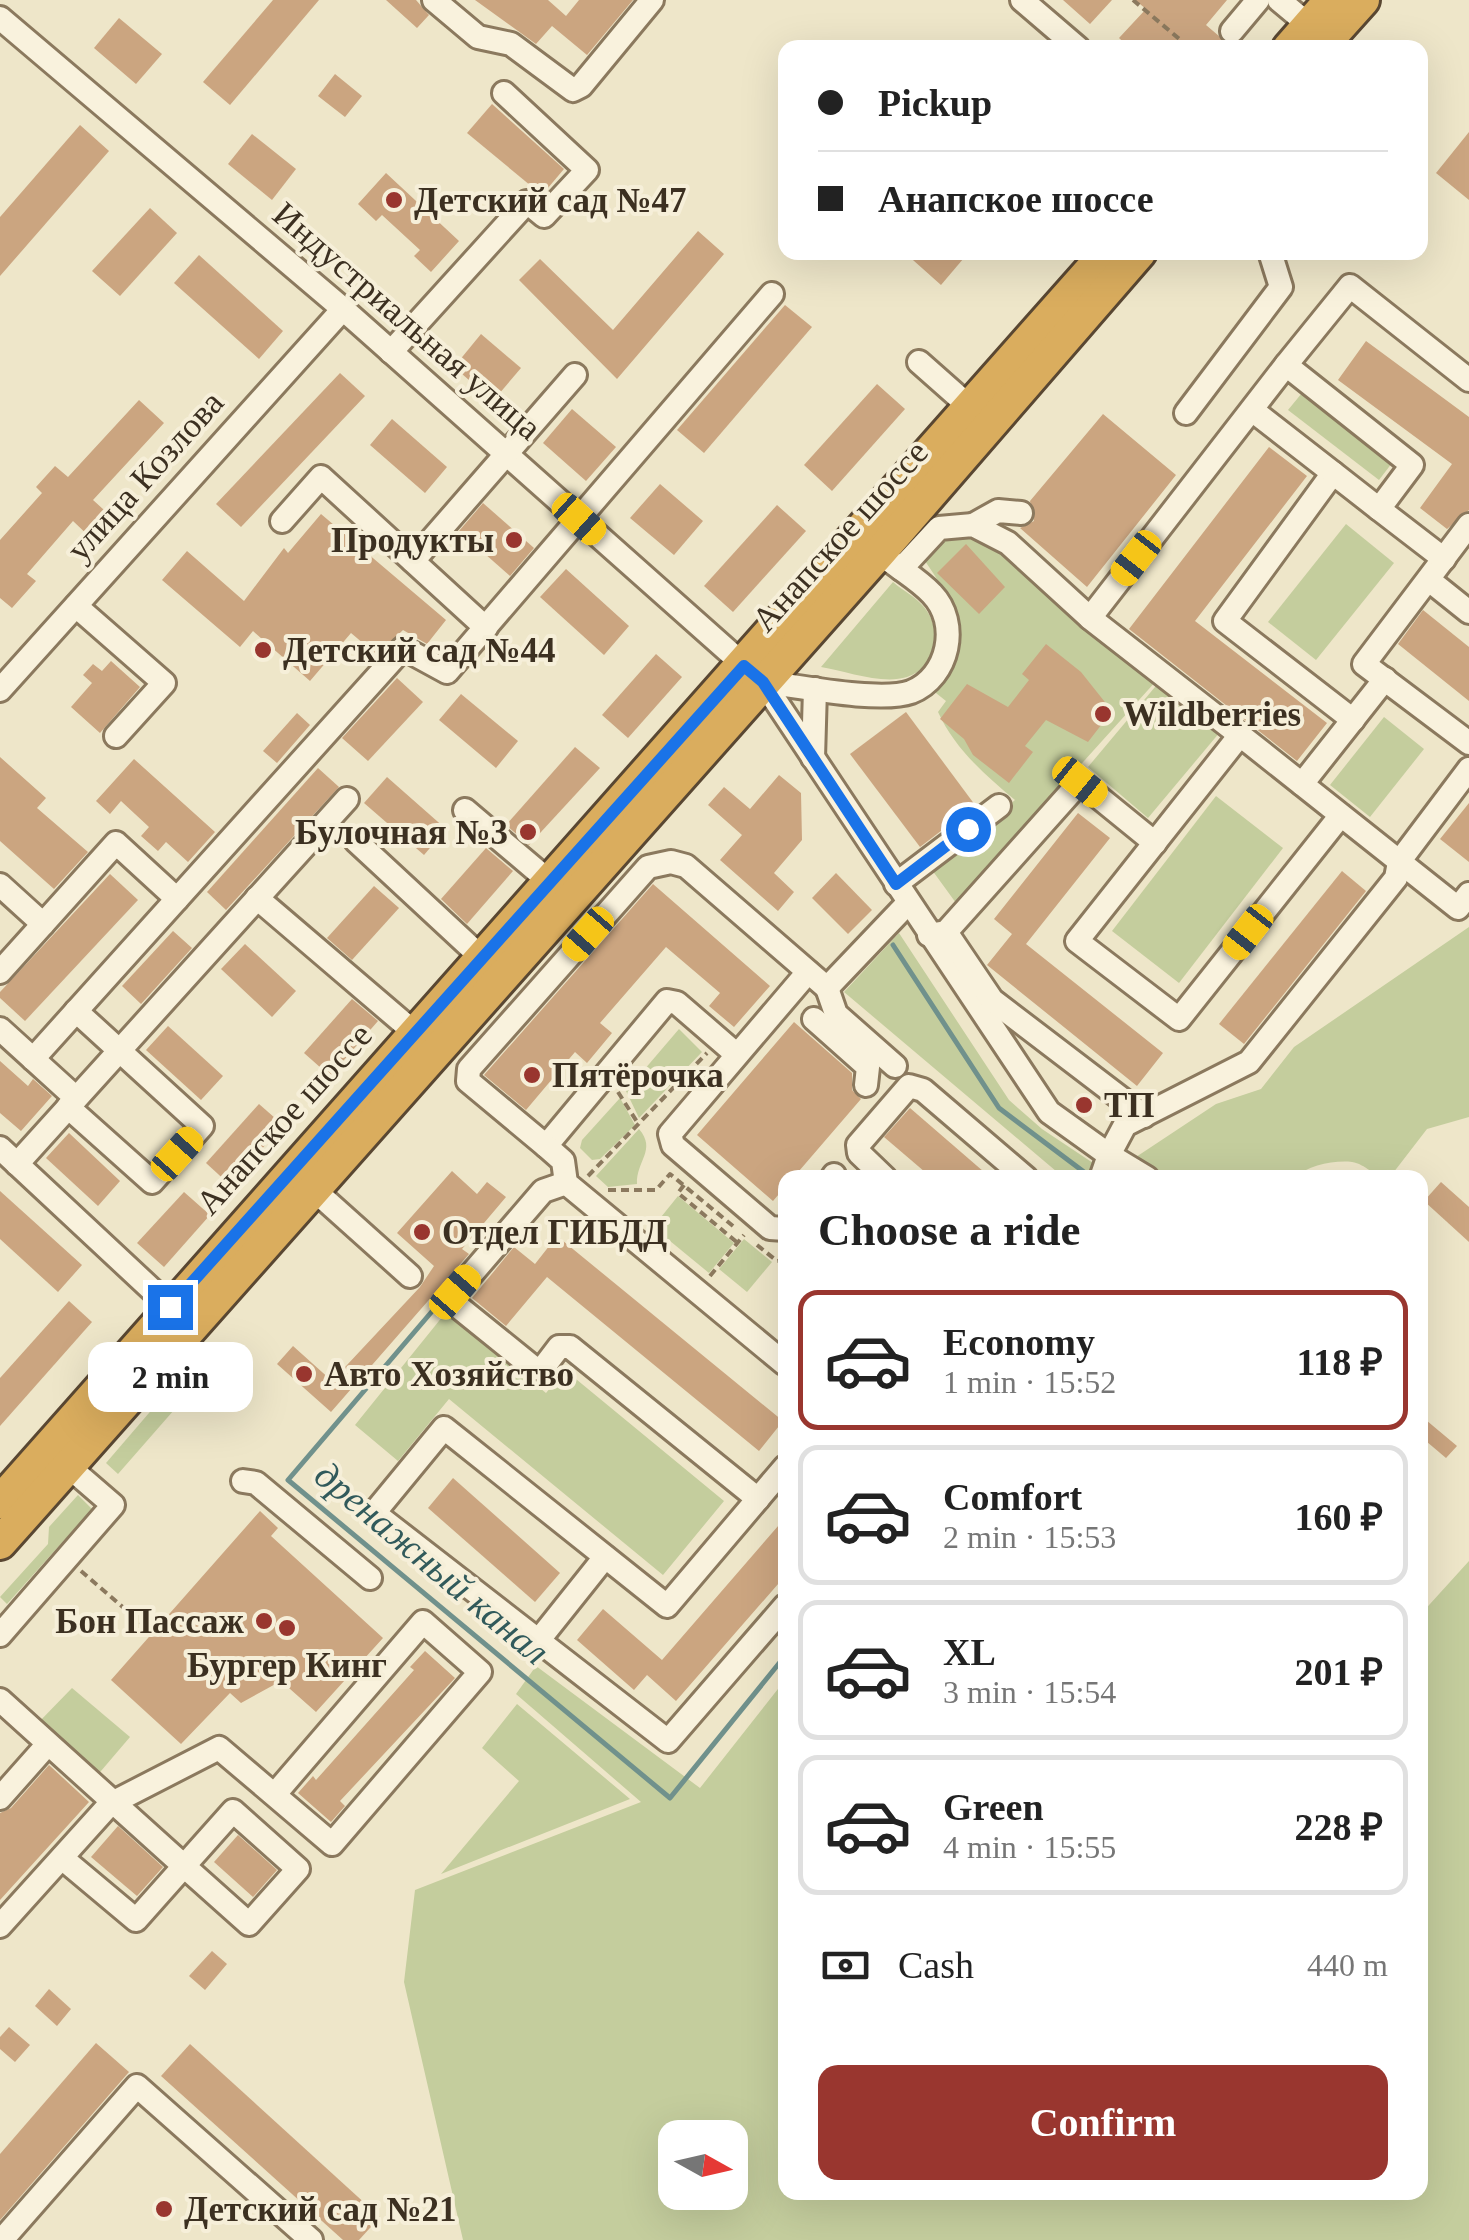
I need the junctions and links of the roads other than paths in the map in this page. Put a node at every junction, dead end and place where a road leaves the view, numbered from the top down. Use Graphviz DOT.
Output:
graph roads {
  1 [pos="434,0"];
  2 [pos="652,0"];
  3 [pos="1022,0"];
  4 [pos="1258,0"];
  5 [pos="1280,0"];
  6 [pos="1331,0"];
  7 [pos="1363,0"];
  8 [pos="0,18"];
  9 [pos="1232,31"];
  10 [pos="1069,40"];
  11 [pos="1306,40"];
  12 [pos="504,93"];
  13 [pos="1101,260"];
  14 [pos="1132,260"];
  15 [pos="1272,260"];
  16 [pos="772,294"];
  17 [pos="343,309"];
  18 [pos="391,352"];
  19 [pos="919,362"];
  20 [pos="1286,366"];
  21 [pos="575,375"];
  22 [pos="1469,380"];
  23 [pos="1252,410"];
  24 [pos="1186,413"];
  25 [pos="981,416"];
  26 [pos="506,454"];
  27 [pos="1333,473"];
  28 [pos="1379,509"];
  29 [pos="1021,513"];
  30 [pos="579,519"];
  31 [pos="282,521"];
  32 [pos="973,525"];
  33 [pos="1469,526"];
  34 [pos="1444,559"];
  35 [pos="414,561"];
  36 [pos="891,561"];
  37 [pos="1429,580"];
  38 [pos="76,606"];
  39 [pos="1469,612"];
  40 [pos="1090,618"];
  41 [pos="486,628"];
  42 [pos="753,674"];
  43 [pos="1385,679"];
  44 [pos="815,689"];
  45 [pos="0,690"];
  46 [pos="1352,720"];
  47 [pos="1240,735"];
  48 [pos="116,736"];
  49 [pos="1469,743"];
  50 [pos="813,758"];
  51 [pos="1469,769"];
  52 [pos="1302,784"];
  53 [pos="347,799"];
  54 [pos="999,806"];
  55 [pos="465,810"];
  56 [pos="1342,815"];
  57 [pos="356,841"];
  58 [pos="1155,844"];
  59 [pos="1399,862"];
  60 [pos="550,882"];
  61 [pos="0,885"];
  62 [pos="902,894"];
  63 [pos="1469,894"];
  64 [pos="257,898"];
  65 [pos="178,899"];
  66 [pos="44,924"];
  67 [pos="938,933"];
  68 [pos="535,939"];
  69 [pos="482,958"];
  70 [pos="562,964"];
  71 [pos="0,972"];
  72 [pos="808,972"];
  73 [pos="829,994"];
  74 [pos="76,1011"];
  75 [pos="0,1029"];
  76 [pos="415,1033"];
  77 [pos="728,1047"];
  78 [pos="120,1050"];
  79 [pos="33,1059"];
  80 [pos="895,1066"];
  81 [pos="866,1085"];
  82 [pos="72,1102"];
  83 [pos="1144,1116"];
  84 [pos="546,1146"];
  85 [pos="1109,1155"];
  86 [pos="8,1156"];
  87 [pos="877,1170"];
  88 [pos="1017,1170"];
  89 [pos="1103,1170"];
  90 [pos="1134,1170"];
  91 [pos="577,1183"];
  92 [pos="313,1189"];
  93 [pos="778,1229"];
  94 [pos="410,1276"];
  95 [pos="180,1326"];
  96 [pos="778,1358"];
  97 [pos="219,1380"];
  98 [pos="68,1467"];
  99 [pos="778,1475"];
  100 [pos="244,1481"];
  101 [pos="758,1499"];
  102 [pos="0,1502"];
  103 [pos="0,1543"];
  104 [pos="605,1557"];
  105 [pos="370,1578"];
  106 [pos="778,1614"];
  107 [pos="0,1636"];
  108 [pos="538,1641"];
  109 [pos="0,1700"];
  110 [pos="212,1738"];
  111 [pos="47,1745"];
  112 [pos="275,1794"];
  113 [pos="0,1798"];
  114 [pos="106,1800"];
  115 [pos="62,1858"];
  116 [pos="184,1866"];
  117 [pos="0,1926"];
  118 [pos="2,2240"];
  119 [pos="311,2240"];
  1 -- 2 [label="street"];
  3 -- 10 [label="street"];
  4 -- 9 [label="street"];
  5 -- 11 [label="street"];
  6 -- 11 [label="highway"];
  7 -- 11 [label="highway"];
  8 -- 17 [label="street, Индустриальная улица"];
  12 -- 18 [label="street"];
  13 -- 25 [label="highway, Анапское шоссе"];
  14 -- 25 [label="highway, Анапское шоссе"];
  15 -- 24 [label="street"];
  16 -- 30 [label="street"];
  17 -- 18 [label="street, Индустриальная улица"];
  17 -- 38 [label="street, улица Козлова"];
  18 -- 26 [label="street, Индустриальная улица"];
  19 -- 25 [label="street"];
  20 -- 22 [label="street"];
  20 -- 23 [label="street"];
  20 -- 28 [label="street"];
  21 -- 26 [label="street"];
  23 -- 27 [label="street"];
  23 -- 40 [label="street"];
  25 -- 36 [label="highway, Анапское шоссе"];
  25 -- 42 [label="highway, Анапское шоссе"];
  26 -- 30 [label="street, Индустриальная улица"];
  26 -- 35 [label="street"];
  27 -- 28 [label="street"];
  27 -- 46 [label="street"];
  28 -- 34 [label="street"];
  29 -- 32 [label="street"];
  30 -- 41 [label="street"];
  30 -- 42 [label="street, Индустриальная улица"];
  31 -- 35 [label="street"];
  32 -- 36 [label="street"];
  32 -- 40 [label="street"];
  33 -- 34 [label="street"];
  34 -- 37 [label="street"];
  35 -- 41 [label="street"];
  36 -- 42 [label="highway, Анапское шоссе"];
  36 -- 44 [label="street"];
  37 -- 39 [label="street"];
  37 -- 43 [label="street"];
  38 -- 45 [label="street, улица Козлова"];
  38 -- 48 [label="street"];
  40 -- 47 [label="street"];
  41 -- 65 [label="street"];
  42 -- 44 [label="street"];
  42 -- 50 [label="street, Индустриальная улица"];
  42 -- 60 [label="highway, Анапское шоссе"];
  42 -- 68 [label="highway, Анапское шоссе"];
  43 -- 46 [label="street"];
  43 -- 49 [label="street"];
  44 -- 50 [label="street"];
  46 -- 52 [label="street"];
  47 -- 52 [label="street"];
  47 -- 58 [label="street"];
  50 -- 62 [label="street, Индустриальная улица"];
  51 -- 59 [label="street"];
  52 -- 56 [label="street"];
  53 -- 64 [label="street"];
  54 -- 62 [label="street"];
  55 -- 60 [label="street"];
  56 -- 58 [label="street"];
  56 -- 59 [label="street"];
  57 -- 69 [label="street"];
  58 -- 67 [label="street"];
  59 -- 63 [label="street"];
  59 -- 83 [label="street"];
  60 -- 69 [label="highway, Анапское шоссе"];
  61 -- 66 [label="street"];
  62 -- 67 [label="street, Индустриальная улица"];
  62 -- 73 [label="street"];
  64 -- 76 [label="street"];
  64 -- 78 [label="street"];
  65 -- 66 [label="street"];
  65 -- 74 [label="street"];
  66 -- 71 [label="street"];
  67 -- 83 [label="street"];
  67 -- 85 [label="street"];
  68 -- 70 [label="street"];
  68 -- 92 [label="highway, Анапское шоссе"];
  69 -- 76 [label="highway, Анапское шоссе"];
  70 -- 72 [label="street"];
  70 -- 84 [label="street"];
  72 -- 73 [label="street"];
  72 -- 77 [label="street"];
  73 -- 80 [label="street"];
  73 -- 81 [label="street"];
  74 -- 78 [label="street"];
  74 -- 79 [label="street"];
  75 -- 79 [label="street"];
  76 -- 95 [label="highway, Анапское шоссе"];
  77 -- 84 [label="street"];
  77 -- 93 [label="street"];
  78 -- 82 [label="street"];
  78 -- 82 [label="street"];
  79 -- 82 [label="street"];
  82 -- 86 [label="street"];
  83 -- 85 [label="street"];
  84 -- 91 [label="street"];
  85 -- 89 [label="street"];
  85 -- 90 [label="street"];
  86 -- 95 [label="street"];
  87 -- 88 [label="street"];
  91 -- 96 [label="street"];
  91 -- 101 [label="street"];
  92 -- 94 [label="street"];
  92 -- 95 [label="highway, Анапское шоссе"];
  95 -- 97 [label="street"];
  95 -- 98 [label="highway, Анапское шоссе"];
  95 -- 102 [label="highway, Анапское шоссе"];
  98 -- 103 [label="highway, Анапское шоссе"];
  98 -- 107 [label="street"];
  99 -- 101 [label="street"];
  100 -- 105 [label="street"];
  101 -- 104 [label="street"];
  104 -- 108 [label="street"];
  104 -- 108 [label="street"];
  106 -- 108 [label="street"];
  109 -- 111 [label="street"];
  110 -- 114 [label="street"];
  111 -- 113 [label="street"];
  111 -- 114 [label="street"];
  112 -- 112 [label="street"];
  112 -- 114 [label="street"];
  114 -- 115 [label="street"];
  114 -- 116 [label="street"];
  115 -- 116 [label="street"];
  115 -- 117 [label="street"];
  116 -- 116 [label="street"];
  118 -- 119 [label="street"];
}
